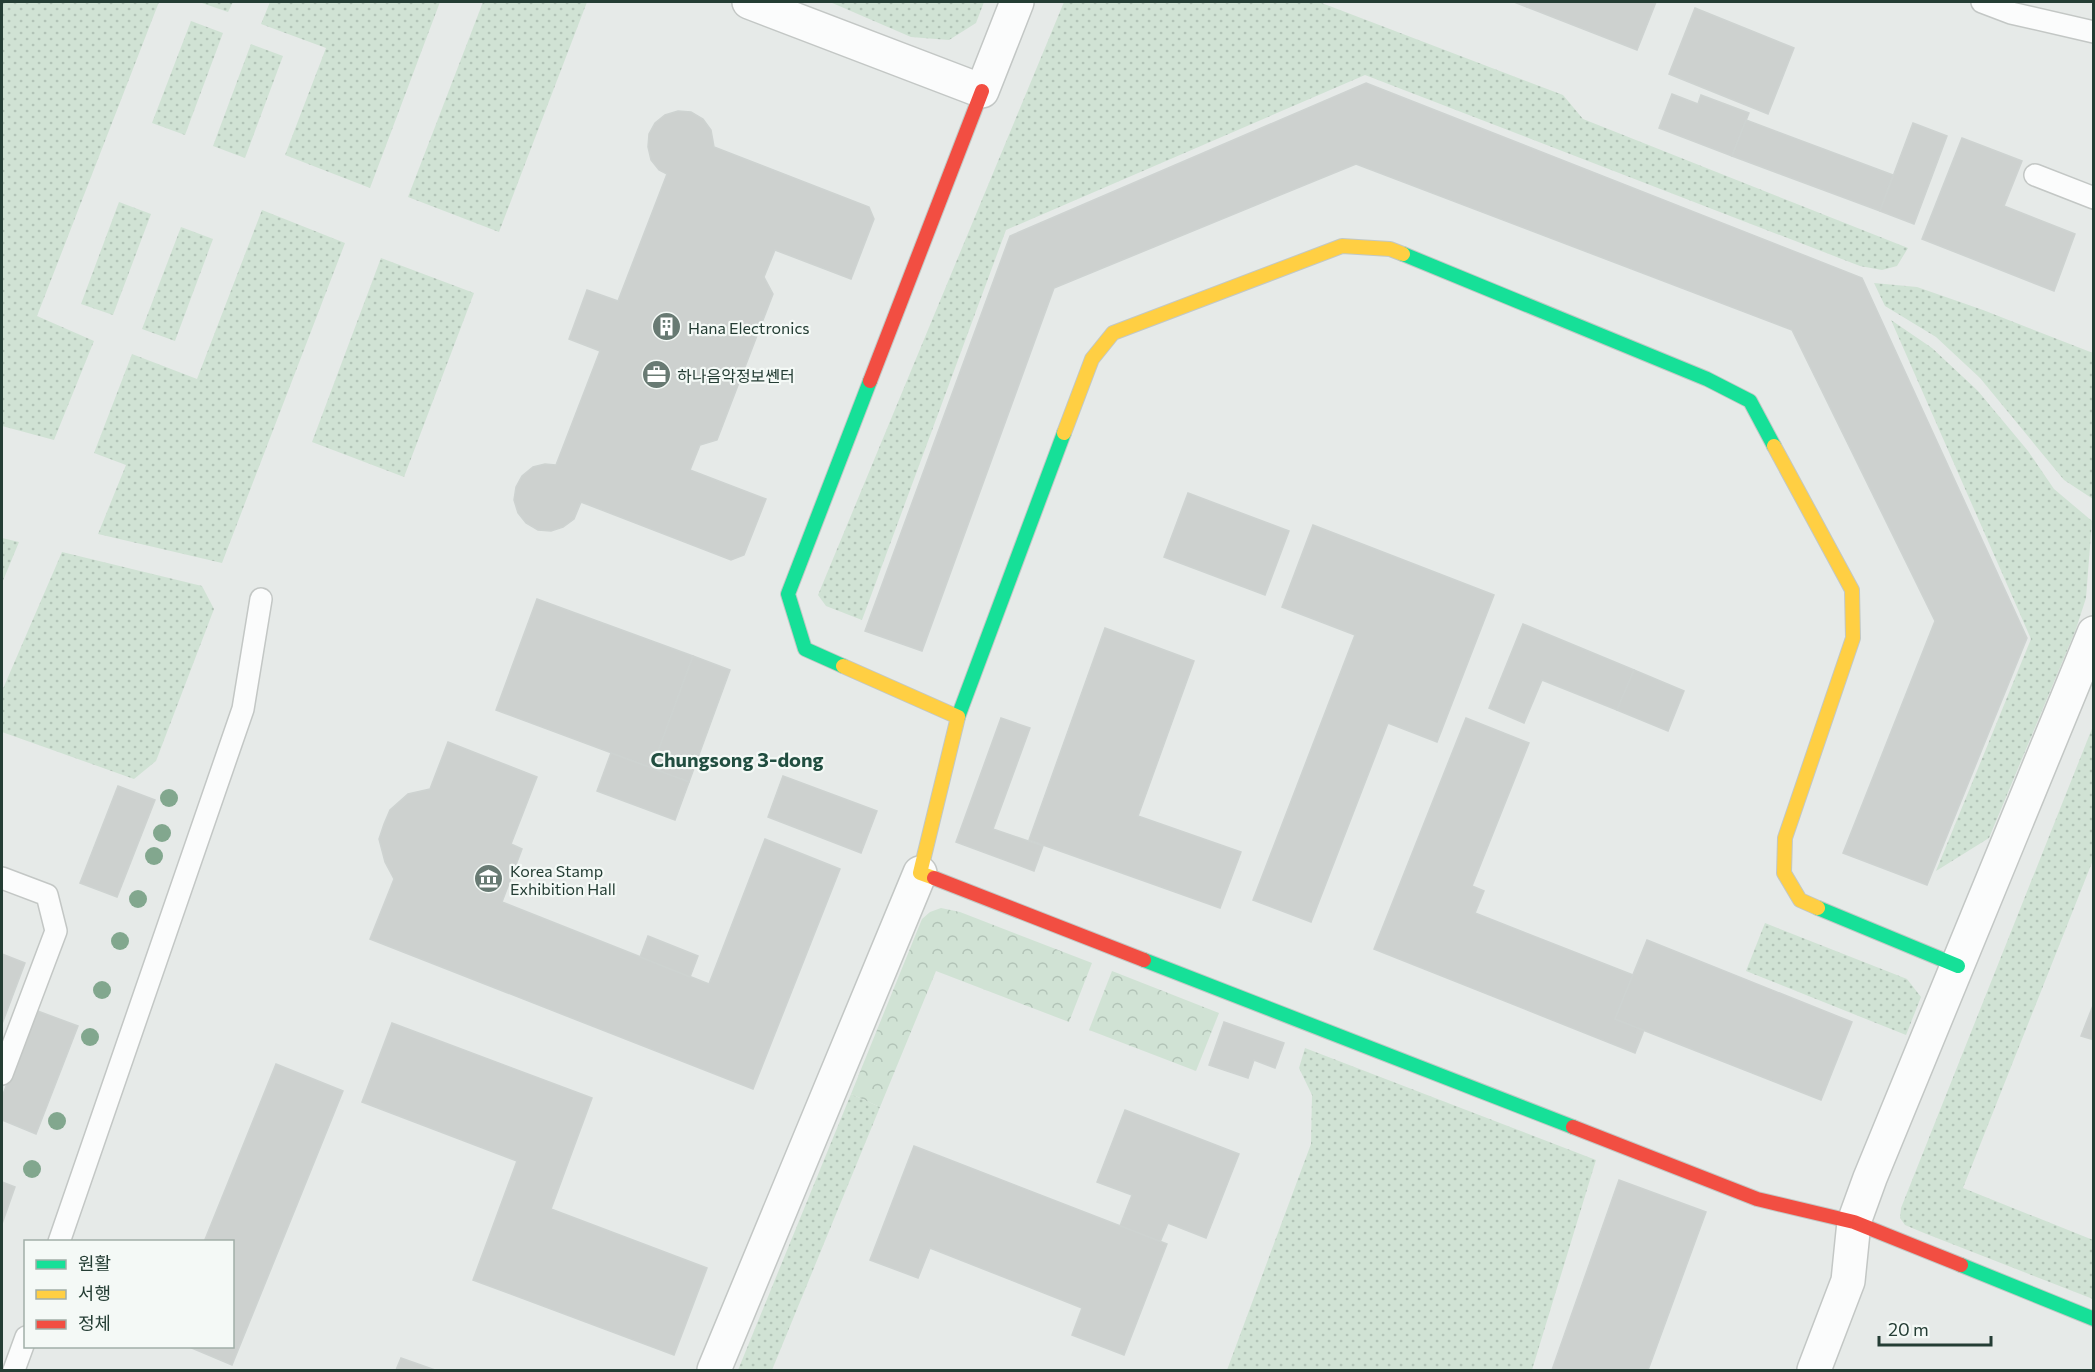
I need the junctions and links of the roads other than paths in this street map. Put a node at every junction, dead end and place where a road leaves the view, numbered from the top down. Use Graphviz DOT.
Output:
graph roads {
  1 [pos="749,2"];
  2 [pos="1017,2"];
  3 [pos="1982,2"];
  4 [pos="2094,32"];
  5 [pos="982,91"];
  6 [pos="2035,175"];
  7 [pos="2094,198"];
  8 [pos="261,599"];
  9 [pos="2094,633"];
  10 [pos="958,717"];
  11 [pos="920,873"];
  12 [pos="2,878"];
  13 [pos="1958,966"];
  14 [pos="2,1074"];
  15 [pos="1854,1222"];
  16 [pos="60,1240"];
  17 [pos="2094,1319"];
  18 [pos="24,1343"];
  19 [pos="14,1371"];
  20 [pos="714,1371"];
  21 [pos="1815,1371"];
  1 -- 5 [label="street"];
  2 -- 5 [label="street"];
  3 -- 4 [label="lane"];
  5 -- 10 [label="street"];
  6 -- 7 [label="lane"];
  8 -- 16 [label="lane"];
  9 -- 13 [label="street"];
  10 -- 11 [label="street"];
  10 -- 13 [label="street"];
  11 -- 15 [label="street"];
  11 -- 20 [label="street"];
  12 -- 14 [label="lane"];
  13 -- 15 [label="street"];
  15 -- 17 [label="street"];
  15 -- 21 [label="street"];
  18 -- 19 [label="lane"];
}
